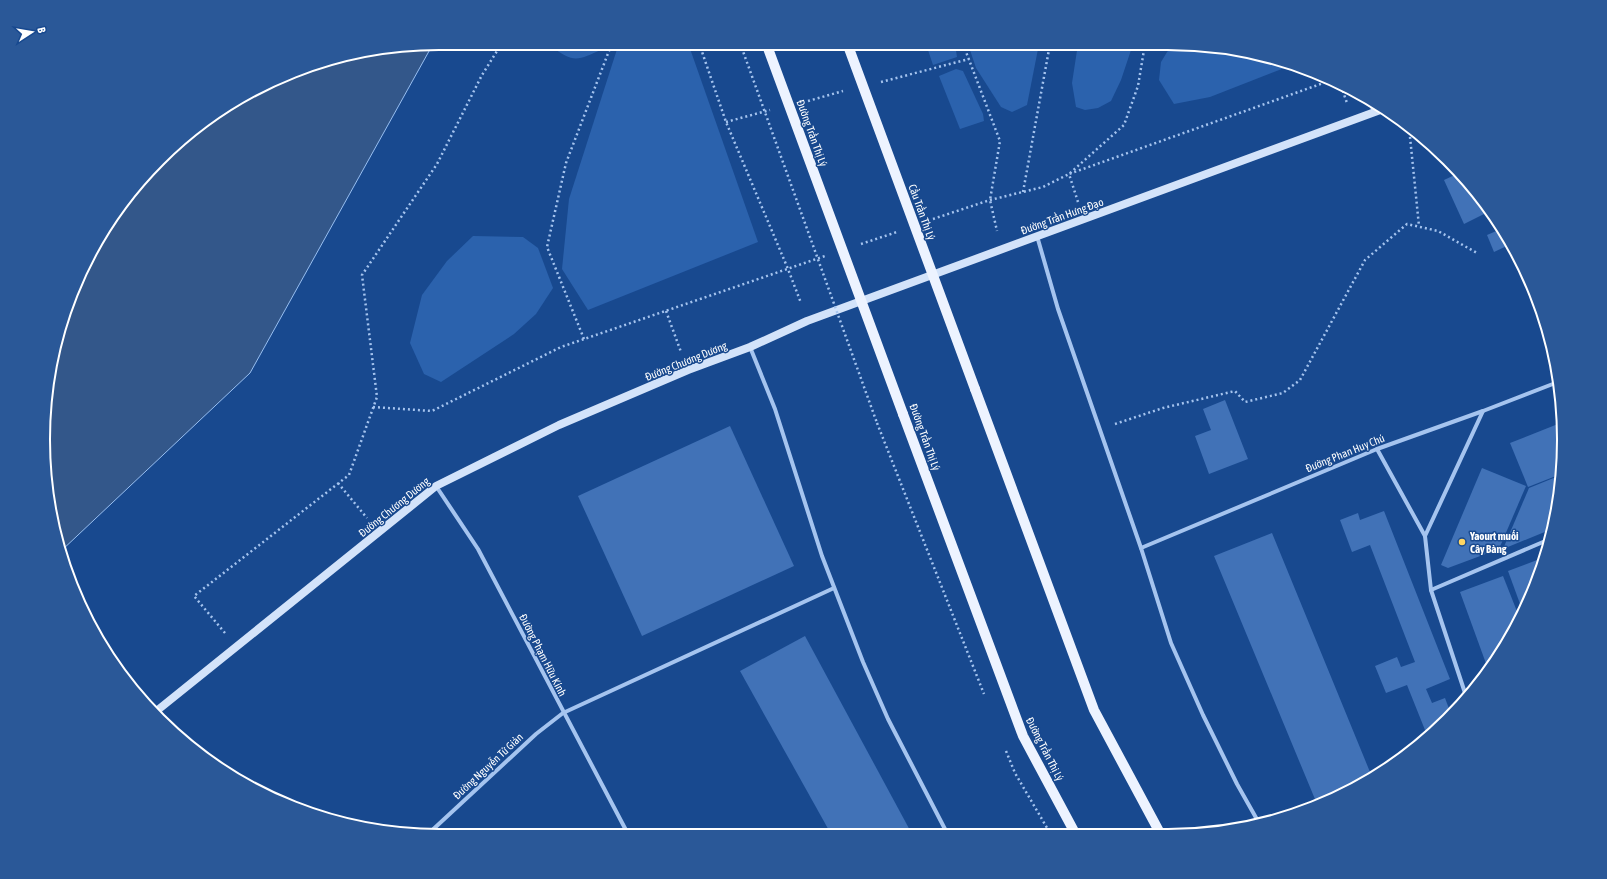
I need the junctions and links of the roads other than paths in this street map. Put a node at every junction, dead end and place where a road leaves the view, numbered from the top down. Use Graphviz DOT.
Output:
graph roads {
  1 [pos="769,50"];
  2 [pos="849,50"];
  3 [pos="1373,109"];
  4 [pos="1374,112"];
  5 [pos="1036,236"];
  6 [pos="750,348"];
  7 [pos="1553,384"];
  8 [pos="1483,411"];
  9 [pos="1377,449"];
  10 [pos="436,486"];
  11 [pos="1425,536"];
  12 [pos="1543,542"];
  13 [pos="1142,548"];
  14 [pos="834,588"];
  15 [pos="1431,590"];
  16 [pos="1464,691"];
  17 [pos="159,709"];
  18 [pos="563,713"];
  19 [pos="1257,819"];
  20 [pos="434,829"];
  21 [pos="625,829"];
  22 [pos="944,829"];
  23 [pos="1073,829"];
  24 [pos="1158,829"];
  1 -- 23 [label="main road, Đường Trần Thị Lý, bridge"];
  2 -- 24 [label="main road, Cầu Trần Thị Lý, bridge"];
  3 -- 4 [label="street"];
  4 -- 5 [label="main road, Đường Trần Hưng Đạo"];
  5 -- 6 [label="main road, Đường Trần Hưng Đạo"];
  5 -- 13 [label="street"];
  6 -- 10 [label="main road, Đường Chương Dương"];
  6 -- 14 [label="street"];
  7 -- 8 [label="street, Đường Phan Huy Chú"];
  8 -- 9 [label="street, Đường Phan Huy Chú"];
  8 -- 11 [label="street"];
  9 -- 11 [label="street"];
  9 -- 13 [label="street, Đường Phan Huy Chú"];
  10 -- 17 [label="main road, Đường Chương Dương"];
  10 -- 18 [label="street, Đường Phạm Hữu Kính"];
  11 -- 15 [label="street"];
  12 -- 15 [label="street"];
  13 -- 19 [label="street"];
  14 -- 18 [label="street, Đường Nguyễn Tử Giản"];
  14 -- 22 [label="street"];
  15 -- 16 [label="street"];
  18 -- 20 [label="street, Đường Nguyễn Tử Giản"];
  18 -- 21 [label="street, Đường Phạm Hữu Kính"];
}
